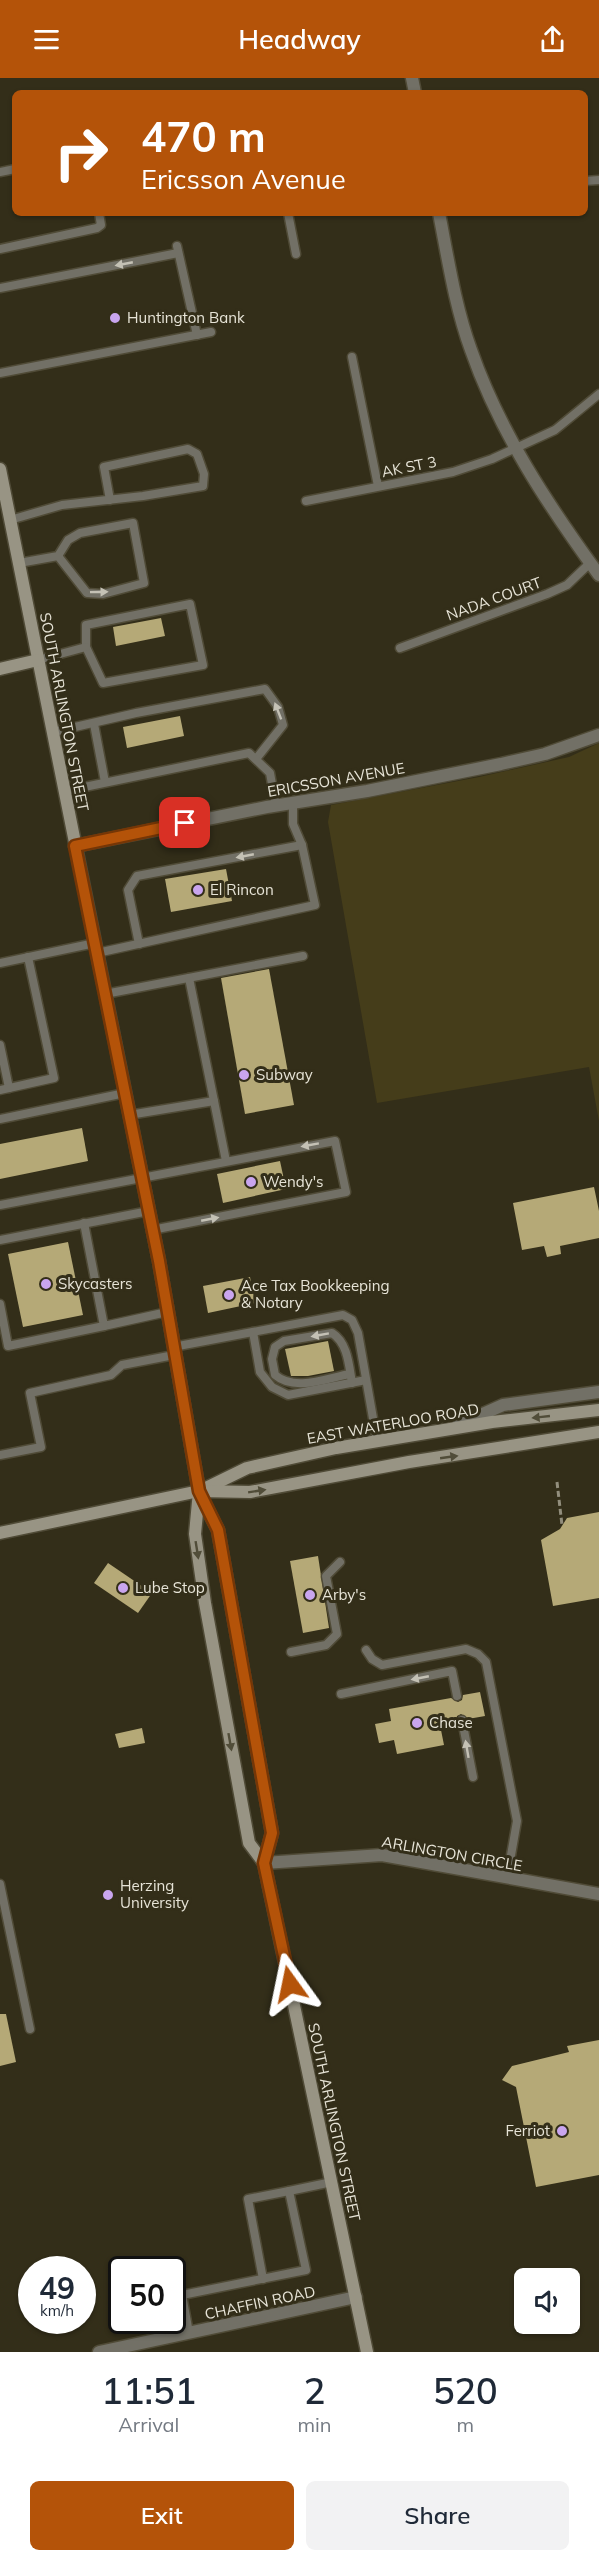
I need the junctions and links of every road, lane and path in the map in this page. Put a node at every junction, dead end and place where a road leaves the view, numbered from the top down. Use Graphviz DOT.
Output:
graph roads {
  1 [pos="100,216"];
  2 [pos="289,216"];
  3 [pos="440,216"];
  4 [pos="0,249"];
  5 [pos="296,254"];
  6 [pos="0,288"];
  7 [pos="211,332"];
  8 [pos="197,335"];
  9 [pos="352,357"];
  10 [pos="0,374"];
  11 [pos="599,394"];
  12 [pos="515,448"];
  13 [pos="0,469"];
  14 [pos="378,486"];
  15 [pos="110,500"];
  16 [pos="306,501"];
  17 [pos="10,520"];
  18 [pos="58,556"];
  19 [pos="19,563"];
  20 [pos="590,563"];
  21 [pos="599,575"];
  22 [pos="86,647"];
  23 [pos="400,648"];
  24 [pos="38,660"];
  25 [pos="0,669"];
  26 [pos="94,724"];
  27 [pos="53,732"];
  28 [pos="599,735"];
  29 [pos="256,759"];
  30 [pos="105,782"];
  31 [pos="64,790"];
  32 [pos="293,803"];
  33 [pos="276,806"];
  34 [pos="302,845"];
  35 [pos="75,846"];
  36 [pos="139,944"];
  37 [pos="96,948"];
  38 [pos="303,956"];
  39 [pos="28,957"];
  40 [pos="0,963"];
  41 [pos="189,978"];
  42 [pos="105,994"];
  43 [pos="0,1045"];
  44 [pos="4,1089"];
  45 [pos="125,1093"];
  46 [pos="214,1101"];
  47 [pos="129,1115"];
  48 [pos="0,1119"];
  49 [pos="225,1161"];
  50 [pos="142,1176"];
  51 [pos="0,1205"];
  52 [pos="149,1211"];
  53 [pos="84,1223"];
  54 [pos="153,1230"];
  55 [pos="0,1240"];
  56 [pos="0,1304"];
  57 [pos="167,1312"];
  58 [pos="104,1326"];
  59 [pos="253,1332"];
  60 [pos="174,1351"];
  61 [pos="351,1378"];
  62 [pos="366,1380"];
  63 [pos="599,1392"];
  64 [pos="599,1410"];
  65 [pos="452,1428"];
  66 [pos="599,1432"];
  67 [pos="377,1441"];
  68 [pos="0,1455"];
  69 [pos="557,1482"];
  70 [pos="199,1491"];
  71 [pos="562,1525"];
  72 [pos="0,1533"];
  73 [pos="340,1562"];
  74 [pos="366,1650"];
  75 [pos="291,1652"];
  76 [pos="341,1694"];
  77 [pos="457,1696"];
  78 [pos="462,1720"];
  79 [pos="472,1777"];
  80 [pos="264,1863"];
  81 [pos="507,1878"];
  82 [pos="0,1884"];
  83 [pos="599,1894"];
  84 [pos="30,2029"];
  85 [pos="332,2182"];
  86 [pos="289,2191"];
  87 [pos="263,2279"];
  88 [pos="186,2294"];
  89 [pos="356,2297"];
  90 [pos="186,2317"];
  91 [pos="189,2333"];
  92 [pos="99,2352"];
  93 [pos="367,2352"];
  1 -- 4 [label="lane"];
  2 -- 5 [label="lane"];
  3 -- 12 [label="street"];
  8 -- 6 [label="lane, one-way"];
  7 -- 8 [label="lane"];
  8 -- 10 [label="lane"];
  9 -- 14 [label="lane"];
  11 -- 12 [label="lane, AK ST 3"];
  12 -- 14 [label="lane, AK ST 3"];
  12 -- 20 [label="street"];
  13 -- 17 [label="main road, SOUTH ARLINGTON STREET"];
  14 -- 16 [label="lane, AK ST 3"];
  15 -- 15 [label="lane"];
  15 -- 17 [label="lane"];
  17 -- 19 [label="main road, SOUTH ARLINGTON STREET"];
  18 -- 18 [label="lane, one-way"];
  18 -- 19 [label="lane"];
  19 -- 24 [label="main road, SOUTH ARLINGTON STREET"];
  20 -- 21 [label="street"];
  20 -- 23 [label="lane, NADA COURT"];
  22 -- 22 [label="lane"];
  22 -- 24 [label="lane"];
  24 -- 25 [label="main road"];
  24 -- 27 [label="main road, SOUTH ARLINGTON STREET"];
  26 -- 27 [label="lane"];
  29 -- 26 [label="lane, one-way"];
  26 -- 30 [label="lane"];
  27 -- 31 [label="main road, SOUTH ARLINGTON STREET"];
  28 -- 32 [label="street, ERICSSON AVENUE"];
  29 -- 30 [label="lane"];
  29 -- 33 [label="lane"];
  30 -- 31 [label="lane"];
  31 -- 35 [label="main road, SOUTH ARLINGTON STREET"];
  32 -- 33 [label="street, ERICSSON AVENUE"];
  32 -- 34 [label="lane"];
  33 -- 35 [label="street, ERICSSON AVENUE"];
  34 -- 36 [label="lane, one-way"];
  34 -- 36 [label="lane"];
  35 -- 37 [label="main road, SOUTH ARLINGTON STREET"];
  36 -- 37 [label="lane"];
  37 -- 39 [label="lane"];
  37 -- 42 [label="main road, SOUTH ARLINGTON STREET"];
  38 -- 41 [label="lane"];
  39 -- 40 [label="lane"];
  39 -- 44 [label="lane"];
  41 -- 42 [label="lane"];
  41 -- 46 [label="lane"];
  42 -- 45 [label="main road, SOUTH ARLINGTON STREET"];
  43 -- 44 [label="lane"];
  45 -- 47 [label="main road, SOUTH ARLINGTON STREET"];
  45 -- 48 [label="lane"];
  46 -- 47 [label="lane"];
  46 -- 49 [label="lane"];
  47 -- 50 [label="main road, SOUTH ARLINGTON STREET"];
  49 -- 50 [label="lane"];
  54 -- 49 [label="lane, one-way"];
  50 -- 51 [label="lane"];
  50 -- 52 [label="main road, SOUTH ARLINGTON STREET"];
  52 -- 53 [label="lane"];
  52 -- 54 [label="main road, SOUTH ARLINGTON STREET"];
  53 -- 55 [label="lane"];
  53 -- 58 [label="lane"];
  54 -- 57 [label="main road, SOUTH ARLINGTON STREET"];
  56 -- 58 [label="lane"];
  57 -- 58 [label="lane"];
  57 -- 60 [label="main road, SOUTH ARLINGTON STREET"];
  59 -- 60 [label="lane"];
  59 -- 61 [label="lane"];
  59 -- 62 [label="lane"];
  60 -- 68 [label="lane"];
  60 -- 70 [label="main road, SOUTH ARLINGTON STREET"];
  61 -- 61 [label="lane, one-way"];
  61 -- 62 [label="lane"];
  62 -- 67 [label="lane"];
  63 -- 65 [label="street"];
  64 -- 65 [label="main road, EAST WATERLOO ROAD, one-way"];
  65 -- 67 [label="main road, EAST WATERLOO ROAD"];
  70 -- 66 [label="main road, EAST WATERLOO ROAD, one-way"];
  67 -- 70 [label="main road, EAST WATERLOO ROAD"];
  69 -- 71 [label="path"];
  70 -- 72 [label="main road, EAST WATERLOO ROAD"];
  70 -- 80 [label="main road, SOUTH ARLINGTON STREET, one-way"];
  70 -- 80 [label="main road, SOUTH ARLINGTON STREET"];
  73 -- 75 [label="lane"];
  74 -- 81 [label="lane"];
  77 -- 76 [label="lane, one-way"];
  79 -- 78 [label="lane, one-way"];
  80 -- 81 [label="street, ARLINGTON CIRCLE"];
  80 -- 85 [label="main road, SOUTH ARLINGTON STREET"];
  81 -- 83 [label="street, ARLINGTON CIRCLE"];
  82 -- 84 [label="lane"];
  85 -- 86 [label="lane"];
  85 -- 89 [label="main road, SOUTH ARLINGTON STREET"];
  86 -- 87 [label="lane"];
  86 -- 87 [label="lane"];
  87 -- 88 [label="lane"];
  89 -- 91 [label="street, CHAFFIN ROAD"];
  89 -- 93 [label="main road, SOUTH ARLINGTON STREET"];
  90 -- 91 [label="lane"];
  91 -- 92 [label="street, CHAFFIN ROAD"];
}
